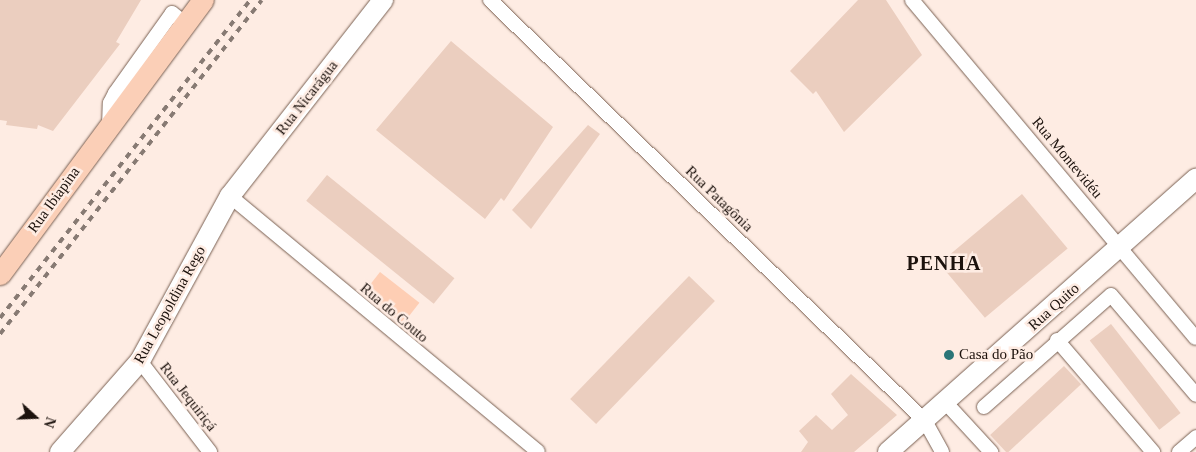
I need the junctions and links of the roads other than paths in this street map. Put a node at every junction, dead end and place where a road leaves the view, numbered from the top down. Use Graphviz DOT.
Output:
graph roads {
  1 [pos="203,0"];
  2 [pos="383,0"];
  3 [pos="490,0"];
  4 [pos="912,0"];
  5 [pos="1196,179"];
  6 [pos="230,196"];
  7 [pos="1121,248"];
  8 [pos="0,274"];
  9 [pos="1196,338"];
  10 [pos="1056,340"];
  11 [pos="140,361"];
  12 [pos="1196,394"];
  13 [pos="946,403"];
  14 [pos="984,406"];
  15 [pos="925,421"];
  16 [pos="1196,436"];
  17 [pos="60,452"];
  18 [pos="210,452"];
  19 [pos="538,452"];
  20 [pos="888,452"];
  21 [pos="942,452"];
  22 [pos="992,452"];
  23 [pos="1153,452"];
  24 [pos="1179,452"];
  1 -- 8 [label="main road, Rua Ibiapina"];
  2 -- 6 [label="main road, Rua Nicarágua"];
  3 -- 15 [label="street, Rua Patagônia"];
  4 -- 7 [label="street, Rua Montevidéu"];
  5 -- 7 [label="main road, Rua Quito"];
  6 -- 11 [label="main road, Rua Leopoldina Rego"];
  6 -- 19 [label="street, Rua do Couto"];
  7 -- 9 [label="street, Rua Montevidéu"];
  7 -- 13 [label="main road, Rua Quito"];
  10 -- 12 [label="street"];
  10 -- 14 [label="street"];
  10 -- 23 [label="street"];
  11 -- 17 [label="main road, Rua Leopoldina Rego"];
  11 -- 18 [label="street, Rua Jequiriçá"];
  13 -- 15 [label="main road, Rua Quito"];
  13 -- 22 [label="street"];
  15 -- 20 [label="main road, Rua Quito"];
  15 -- 21 [label="street, Rua Patagônia"];
  16 -- 24 [label="street"];
}
